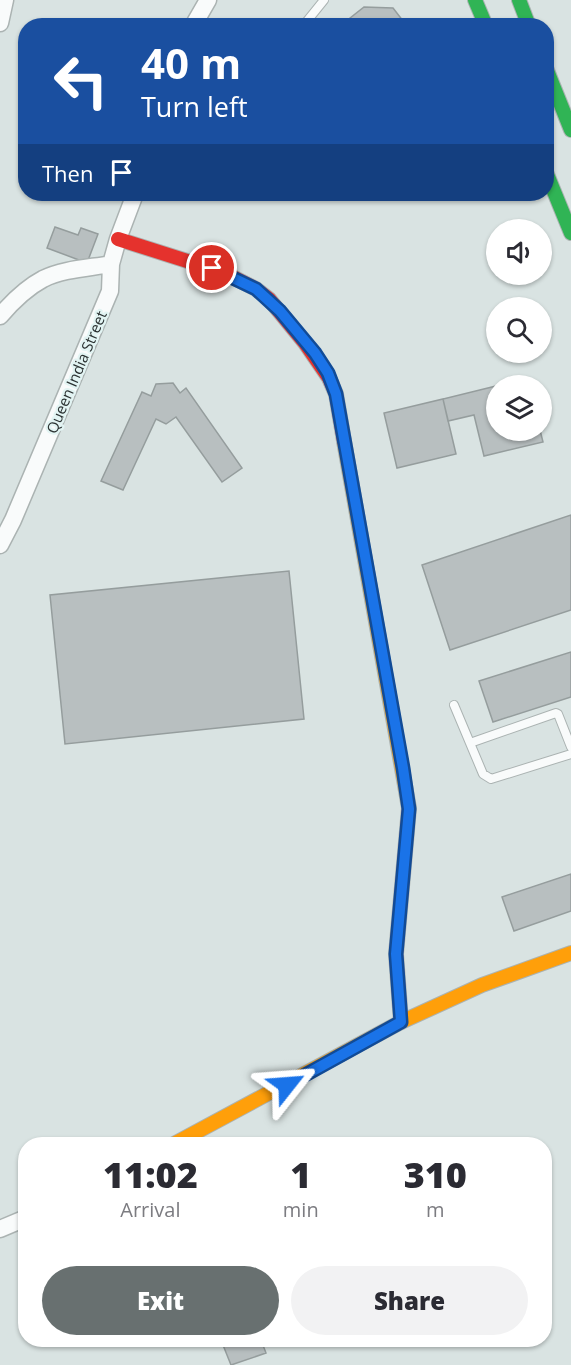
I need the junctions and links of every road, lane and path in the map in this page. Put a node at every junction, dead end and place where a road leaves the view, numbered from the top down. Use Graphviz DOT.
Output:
graph roads {
  1 [pos="5,0"];
  2 [pos="208,0"];
  3 [pos="324,0"];
  4 [pos="476,0"];
  5 [pos="519,0"];
  6 [pos="198,18"];
  7 [pos="309,18"];
  8 [pos="483,18"];
  9 [pos="526,18"];
  10 [pos="0,23"];
  11 [pos="554,88"];
  12 [pos="571,130"];
  13 [pos="554,192"];
  14 [pos="132,201"];
  15 [pos="571,233"];
  16 [pos="117,239"];
  17 [pos="111,264"];
  18 [pos="0,316"];
  19 [pos="0,545"];
  20 [pos="454,705"];
  21 [pos="470,743"];
  22 [pos="571,747"];
  23 [pos="571,754"];
  24 [pos="571,953"];
  25 [pos="401,1022"];
  26 [pos="187,1137"];
  27 [pos="18,1221"];
  28 [pos="0,1229"];
  1 -- 10 [label="street"];
  2 -- 6 [label="street"];
  3 -- 7 [label="lane"];
  4 -- 8 [label="street"];
  5 -- 9 [label="street"];
  11 -- 12 [label="street"];
  13 -- 15 [label="street"];
  14 -- 16 [label="street, Queen India Street"];
  16 -- 17 [label="street, Queen India Street"];
  16 -- 25 [label="street"];
  17 -- 18 [label="street"];
  17 -- 19 [label="street, Queen India Street"];
  20 -- 21 [label="lane"];
  21 -- 22 [label="lane"];
  21 -- 23 [label="lane"];
  24 -- 25 [label="street"];
  25 -- 26 [label="street"];
  27 -- 28 [label="street"];
}
